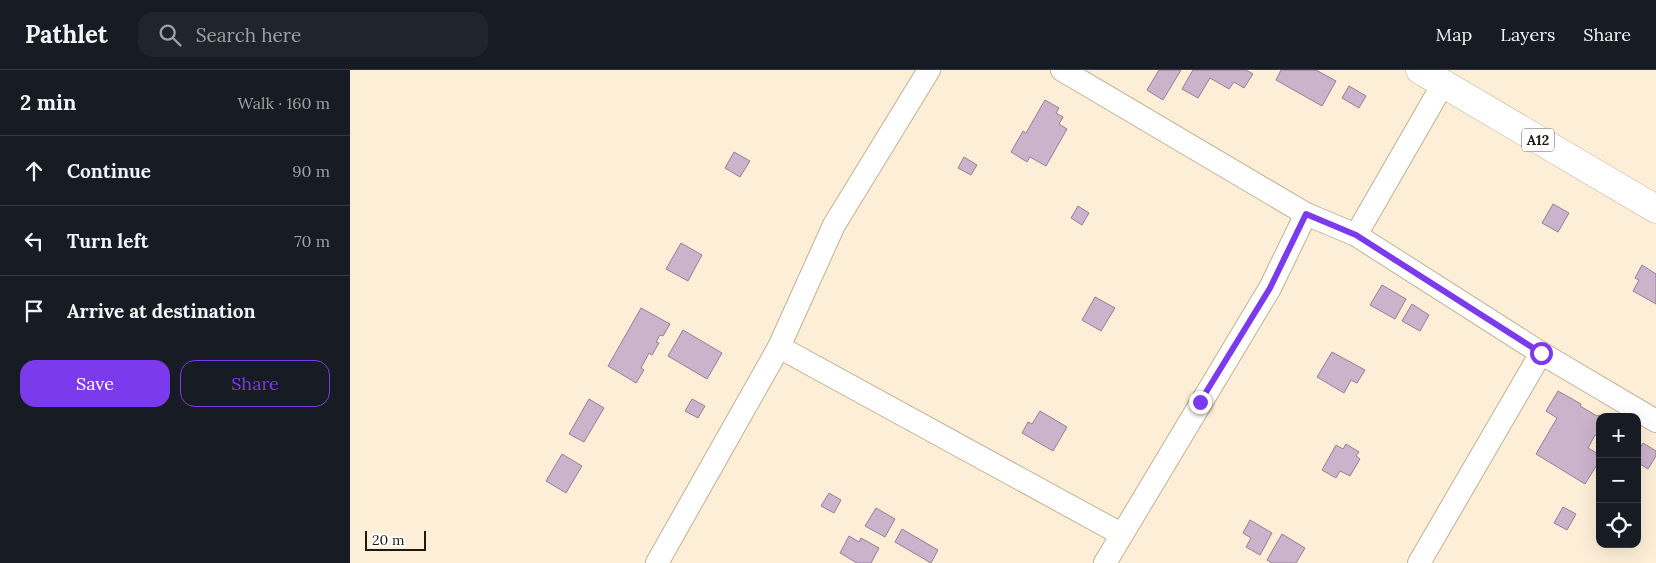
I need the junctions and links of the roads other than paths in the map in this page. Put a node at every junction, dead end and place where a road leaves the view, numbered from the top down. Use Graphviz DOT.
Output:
graph roads {
  1 [pos="930,70"];
  2 [pos="1062,70"];
  3 [pos="1420,70"];
  4 [pos="1443,84"];
  5 [pos="1656,209"];
  6 [pos="1306,214"];
  7 [pos="1356,235"];
  8 [pos="779,347"];
  9 [pos="1541,353"];
  10 [pos="1656,421"];
  11 [pos="1121,534"];
  12 [pos="657,563"];
  13 [pos="1105,563"];
  14 [pos="1419,563"];
  1 -- 8 [label="street"];
  2 -- 6 [label="street"];
  3 -- 4 [label="main road, A12"];
  4 -- 5 [label="main road, A12"];
  4 -- 7 [label="street"];
  6 -- 7 [label="street"];
  6 -- 11 [label="street"];
  7 -- 9 [label="street"];
  8 -- 11 [label="street"];
  8 -- 12 [label="street"];
  9 -- 10 [label="street"];
  9 -- 14 [label="street"];
  11 -- 13 [label="street"];
}
